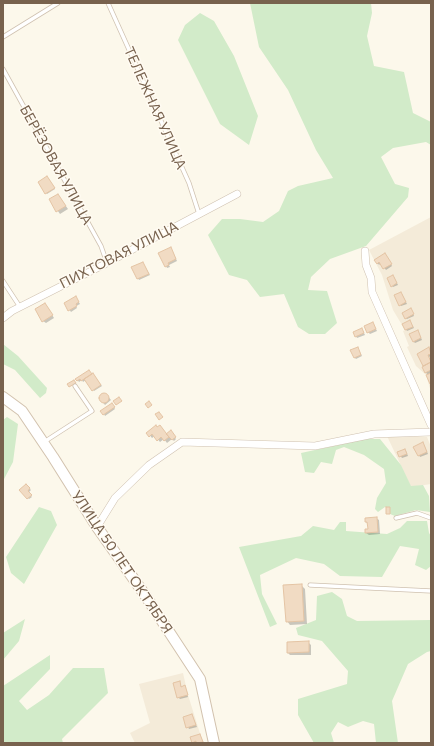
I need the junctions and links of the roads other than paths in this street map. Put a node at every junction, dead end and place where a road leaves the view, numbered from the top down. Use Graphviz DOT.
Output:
graph roads {
  1 [pos="58,3"];
  2 [pos="108,3"];
  3 [pos="3,37"];
  4 [pos="3,69"];
  5 [pos="236,194"];
  6 [pos="200,214"];
  7 [pos="365,250"];
  8 [pos="107,263"];
  9 [pos="3,281"];
  10 [pos="20,307"];
  11 [pos="3,318"];
  12 [pos="75,386"];
  13 [pos="3,397"];
  14 [pos="431,426"];
  15 [pos="431,432"];
  16 [pos="44,443"];
  17 [pos="396,518"];
  18 [pos="431,518"];
  19 [pos="97,527"];
  20 [pos="310,585"];
  21 [pos="431,591"];
  22 [pos="214,743"];
  1 -- 3 [label="lane"];
  2 -- 6 [label="lane, ТЕЛЕЖНАЯ УЛИЦА"];
  4 -- 8 [label="lane, БЕРЁЗОВАЯ УЛИЦА"];
  5 -- 6 [label="street, ПИХТОВАЯ УЛИЦА"];
  6 -- 8 [label="street, ПИХТОВАЯ УЛИЦА"];
  7 -- 14 [label="street"];
  8 -- 10 [label="street, ПИХТОВАЯ УЛИЦА"];
  9 -- 10 [label="lane"];
  10 -- 11 [label="street, ПИХТОВАЯ УЛИЦА"];
  12 -- 16 [label="lane"];
  13 -- 16 [label="main road, УЛИЦА 50 ЛЕТ ОКТЯБРЯ"];
  15 -- 19 [label="street"];
  16 -- 19 [label="main road, УЛИЦА 50 ЛЕТ ОКТЯБРЯ"];
  17 -- 18 [label="lane"];
  19 -- 22 [label="main road, УЛИЦА 50 ЛЕТ ОКТЯБРЯ"];
  20 -- 21 [label="lane"];
}
